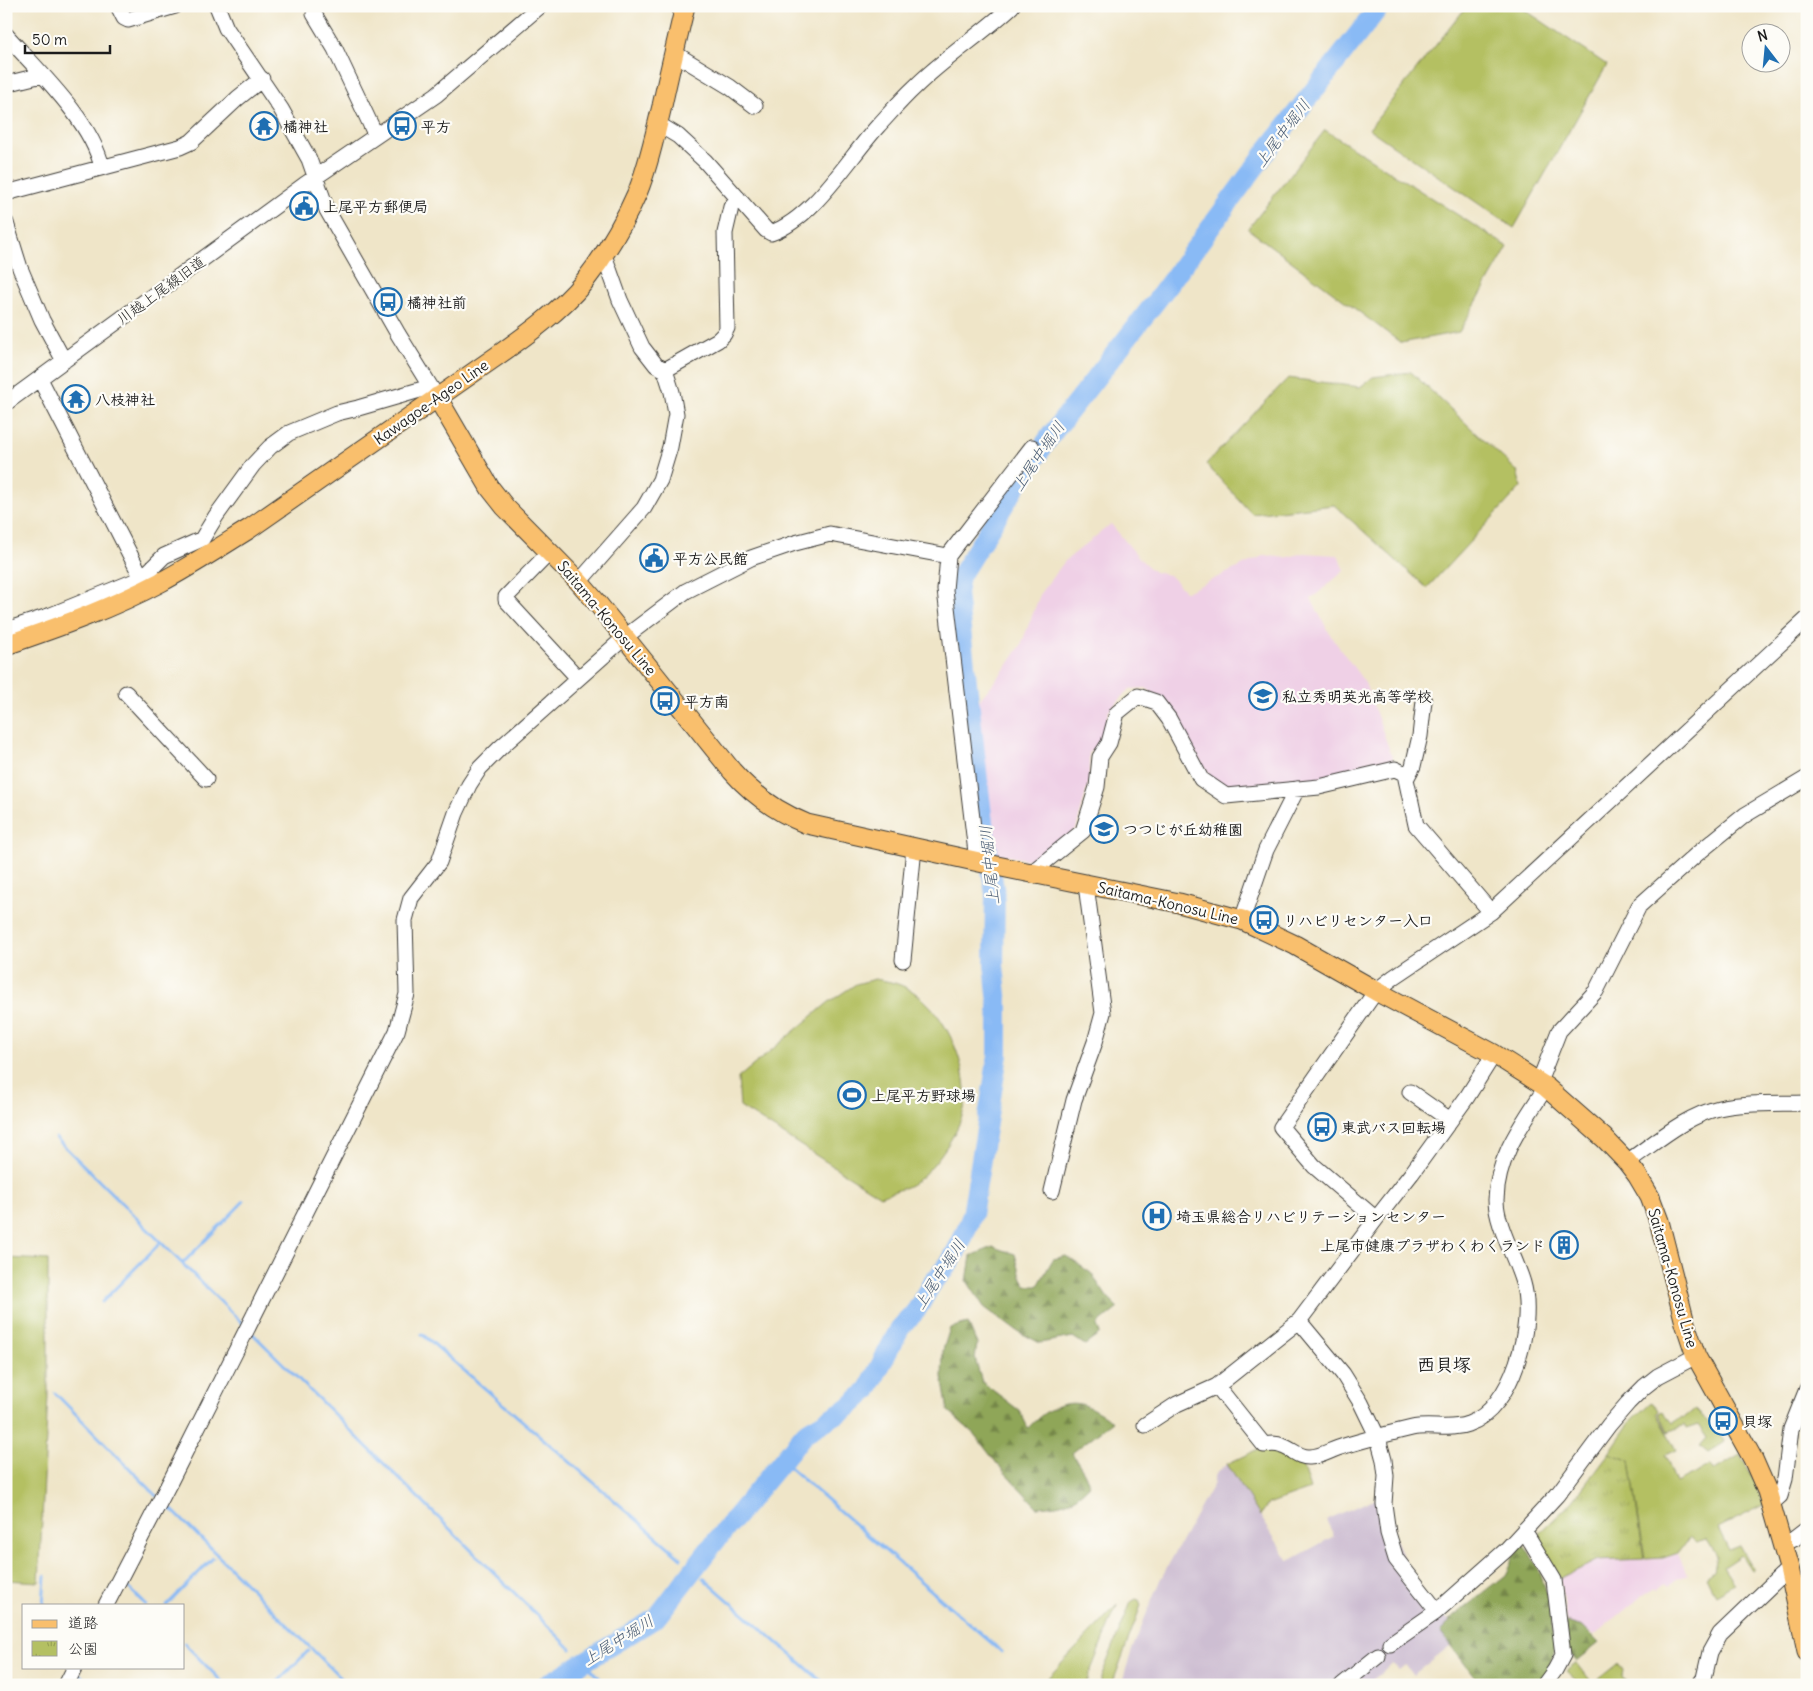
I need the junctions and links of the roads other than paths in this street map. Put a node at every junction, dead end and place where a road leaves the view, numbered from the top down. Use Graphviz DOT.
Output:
graph roads {
  1 [pos="118,6"];
  2 [pos="176,6"];
  3 [pos="217,6"];
  4 [pos="540,6"];
  5 [pos="684,6"];
  6 [pos="1012,6"];
  7 [pos="314,14"];
  8 [pos="6,35"];
  9 [pos="674,53"];
  10 [pos="42,75"];
  11 [pos="262,79"];
  12 [pos="6,84"];
  13 [pos="755,106"];
  14 [pos="658,124"];
  15 [pos="376,136"];
  16 [pos="102,167"];
  17 [pos="316,177"];
  18 [pos="6,193"];
  19 [pos="738,198"];
  20 [pos="6,224"];
  21 [pos="604,255"];
  22 [pos="64,361"];
  23 [pos="665,370"];
  24 [pos="40,379"];
  25 [pos="434,392"];
  26 [pos="6,403"];
  27 [pos="1032,446"];
  28 [pos="550,552"];
  29 [pos="948,556"];
  30 [pos="142,578"];
  31 [pos="579,582"];
  32 [pos="1807,619"];
  33 [pos="6,630"];
  34 [pos="625,637"];
  35 [pos="6,645"];
  36 [pos="578,678"];
  37 [pos="126,693"];
  38 [pos="1424,701"];
  39 [pos="1408,775"];
  40 [pos="1807,778"];
  41 [pos="206,779"];
  42 [pos="1297,789"];
  43 [pos="914,848"];
  44 [pos="986,864"];
  45 [pos="1031,873"];
  46 [pos="1086,885"];
  47 [pos="1491,912"];
  48 [pos="1242,920"];
  49 [pos="903,960"];
  50 [pos="1376,991"];
  51 [pos="1494,1054"];
  52 [pos="1542,1084"];
  53 [pos="1410,1092"];
  54 [pos="1807,1103"];
  55 [pos="1450,1120"];
  56 [pos="1627,1162"];
  57 [pos="1052,1190"];
  58 [pos="1376,1219"];
  59 [pos="1299,1320"];
  60 [pos="1696,1356"];
  61 [pos="1217,1386"];
  62 [pos="1807,1389"];
  63 [pos="1145,1425"];
  64 [pos="1378,1438"];
  65 [pos="1771,1504"];
  66 [pos="1807,1529"];
  67 [pos="1524,1530"];
  68 [pos="1782,1544"];
  69 [pos="1789,1568"];
  70 [pos="107,1604"];
  71 [pos="1438,1611"];
  72 [pos="1390,1644"];
  73 [pos="1807,1652"];
  74 [pos="1378,1656"];
  75 [pos="74,1668"];
  76 [pos="66,1685"];
  77 [pos="1342,1685"];
  78 [pos="1544,1685"];
  79 [pos="1699,1685"];
  1 -- 2 [label="street"];
  3 -- 11 [label="street"];
  4 -- 15 [label="street, 川越上尾線旧道"];
  5 -- 9 [label="main road, Kawagoe-Ageo Line"];
  6 -- 19 [label="street"];
  7 -- 15 [label="street"];
  8 -- 10 [label="street"];
  9 -- 13 [label="street"];
  9 -- 14 [label="main road, Kawagoe-Ageo Line"];
  10 -- 12 [label="street"];
  10 -- 16 [label="street"];
  11 -- 16 [label="street"];
  11 -- 17 [label="street"];
  14 -- 19 [label="street"];
  14 -- 21 [label="main road, Kawagoe-Ageo Line"];
  15 -- 17 [label="street, 川越上尾線旧道"];
  16 -- 18 [label="street"];
  17 -- 22 [label="street, 川越上尾線旧道"];
  17 -- 25 [label="street"];
  19 -- 23 [label="street"];
  20 -- 22 [label="street"];
  21 -- 23 [label="street"];
  21 -- 25 [label="main road, Kawagoe-Ageo Line"];
  22 -- 24 [label="street, 川越上尾線旧道"];
  23 -- 31 [label="street"];
  24 -- 26 [label="street, 川越上尾線旧道"];
  24 -- 30 [label="street"];
  25 -- 28 [label="main road, Saitama-Konosu Line"];
  25 -- 30 [label="street"];
  25 -- 35 [label="main road, Kawagoe-Ageo Line"];
  27 -- 29 [label="street"];
  28 -- 31 [label="main road, Saitama-Konosu Line"];
  28 -- 36 [label="street"];
  29 -- 34 [label="street"];
  29 -- 44 [label="street"];
  30 -- 33 [label="street"];
  31 -- 34 [label="main road, Saitama-Konosu Line"];
  32 -- 47 [label="street"];
  34 -- 36 [label="street"];
  34 -- 43 [label="main road, Saitama-Konosu Line"];
  36 -- 70 [label="street"];
  37 -- 41 [label="street"];
  38 -- 39 [label="street"];
  39 -- 42 [label="street"];
  39 -- 47 [label="street"];
  40 -- 52 [label="street"];
  42 -- 45 [label="street"];
  42 -- 48 [label="street"];
  43 -- 44 [label="main road, Saitama-Konosu Line"];
  43 -- 49 [label="street"];
  44 -- 45 [label="main road, Saitama-Konosu Line"];
  45 -- 46 [label="main road, Saitama-Konosu Line"];
  46 -- 48 [label="main road, Saitama-Konosu Line"];
  46 -- 57 [label="street"];
  47 -- 50 [label="street"];
  48 -- 50 [label="main road, Saitama-Konosu Line"];
  50 -- 51 [label="main road, Saitama-Konosu Line"];
  50 -- 58 [label="street"];
  51 -- 52 [label="main road, Saitama-Konosu Line"];
  51 -- 55 [label="street"];
  52 -- 56 [label="main road, Saitama-Konosu Line"];
  52 -- 64 [label="street"];
  53 -- 55 [label="street"];
  54 -- 56 [label="street"];
  55 -- 58 [label="street"];
  56 -- 60 [label="main road, Saitama-Konosu Line"];
  58 -- 59 [label="street"];
  59 -- 61 [label="street"];
  59 -- 64 [label="street"];
  60 -- 65 [label="main road, Saitama-Konosu Line"];
  60 -- 67 [label="street"];
  61 -- 63 [label="street"];
  61 -- 64 [label="street"];
  62 -- 65 [label="street"];
  64 -- 71 [label="street"];
  65 -- 68 [label="main road, Saitama-Konosu Line"];
  66 -- 68 [label="street"];
  67 -- 71 [label="street"];
  67 -- 78 [label="street"];
  68 -- 69 [label="main road, Saitama-Konosu Line"];
  69 -- 73 [label="main road, Saitama-Konosu Line"];
  69 -- 79 [label="street"];
  71 -- 72 [label="street"];
  74 -- 77 [label="street"];
  75 -- 76 [label="street"];
}
